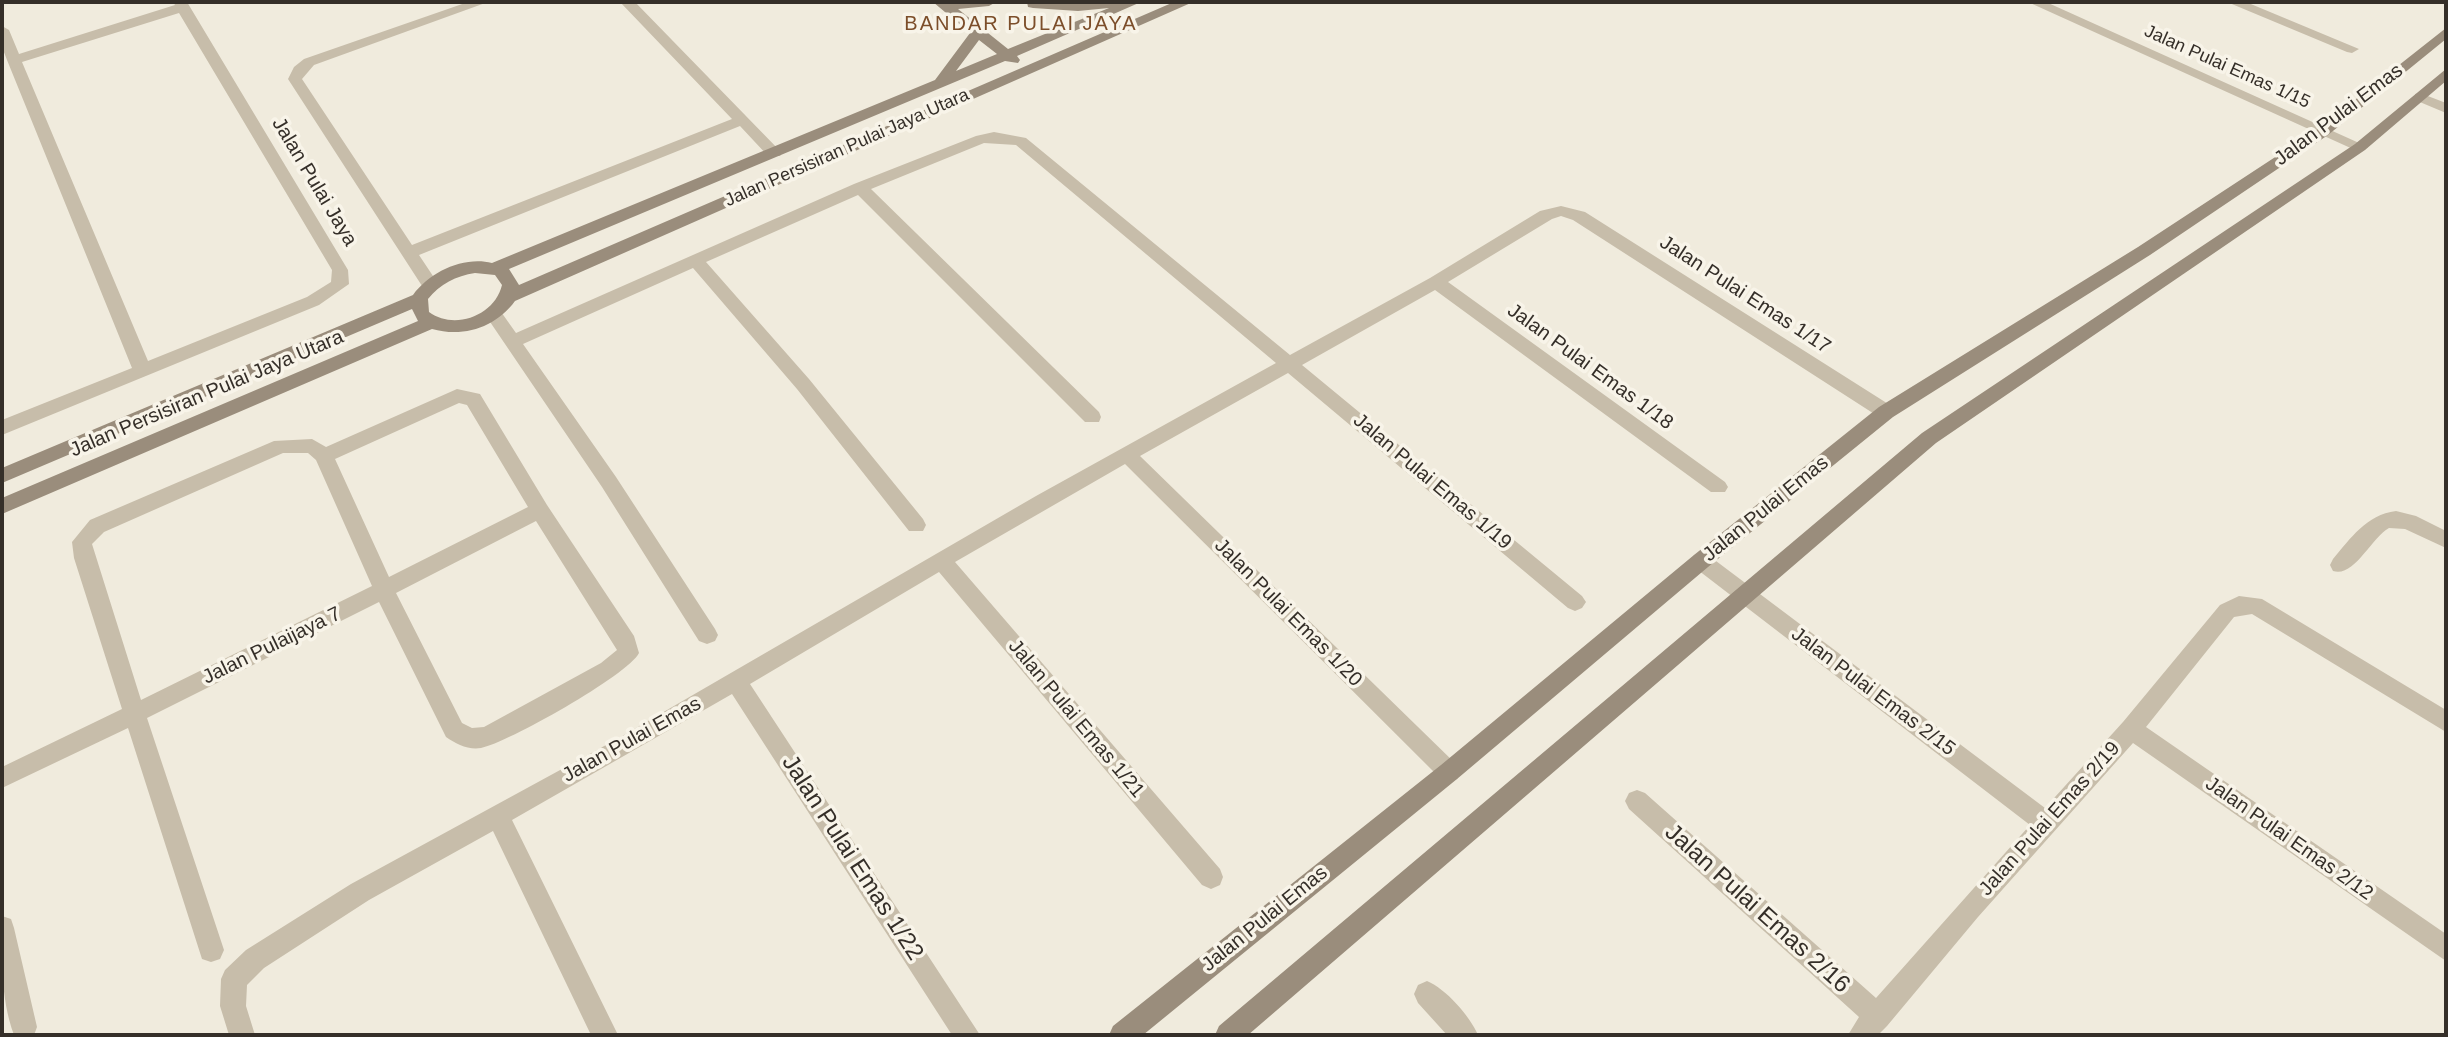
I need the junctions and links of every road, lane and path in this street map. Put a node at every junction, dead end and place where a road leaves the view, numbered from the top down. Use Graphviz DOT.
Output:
graph roads {
  1 [pos="481,2"];
  2 [pos="627,2"];
  3 [pos="989,2"];
  4 [pos="1117,2"];
  5 [pos="1134,2"];
  6 [pos="1186,2"];
  7 [pos="2035,2"];
  8 [pos="2234,2"];
  9 [pos="1032,3"];
  10 [pos="182,4"];
  11 [pos="943,4"];
  12 [pos="2,30"];
  13 [pos="1066,30"];
  14 [pos="978,32"];
  15 [pos="2446,32"];
  16 [pos="1085,45"];
  17 [pos="2352,49"];
  18 [pos="1007,55"];
  19 [pos="14,60"];
  20 [pos="1025,70"];
  21 [pos="2446,73"];
  22 [pos="941,81"];
  23 [pos="2420,97"];
  24 [pos="2446,108"];
  25 [pos="742,120"];
  26 [pos="2323,132"];
  27 [pos="2360,147"];
  28 [pos="774,153"];
  29 [pos="860,188"];
  30 [pos="1579,216"];
  31 [pos="408,253"];
  32 [pos="695,260"];
  33 [pos="493,269"];
  34 [pos="1436,282"];
  35 [pos="425,292"];
  36 [pos="510,296"];
  37 [pos="493,313"];
  38 [pos="430,323"];
  39 [pos="513,341"];
  40 [pos="1289,363"];
  41 [pos="142,370"];
  42 [pos="1886,412"];
  43 [pos="1092,417"];
  44 [pos="2,428"];
  45 [pos="1126,454"];
  46 [pos="324,456"];
  47 [pos="2,476"];
  48 [pos="1718,487"];
  49 [pos="2,506"];
  50 [pos="540,510"];
  51 [pos="916,525"];
  52 [pos="2446,540"];
  53 [pos="942,561"];
  54 [pos="1701,561"];
  55 [pos="2340,565"];
  56 [pos="384,590"];
  57 [pos="1746,597"];
  58 [pos="1575,602"];
  59 [pos="707,635"];
  60 [pos="736,681"];
  61 [pos="135,713"];
  62 [pos="2446,722"];
  63 [pos="2131,729"];
  64 [pos="1449,772"];
  65 [pos="2,778"];
  66 [pos="1637,801"];
  67 [pos="497,814"];
  68 [pos="2046,823"];
  69 [pos="1211,877"];
  70 [pos="2,928"];
  71 [pos="2446,949"];
  72 [pos="211,950"];
  73 [pos="1427,994"];
  74 [pos="1870,1026"];
  75 [pos="24,1027"];
  76 [pos="242,1035"];
  77 [pos="605,1035"];
  78 [pos="967,1035"];
  79 [pos="1122,1035"];
  80 [pos="1228,1035"];
  81 [pos="1465,1035"];
  1 -- 31 [label="street"];
  2 -- 25 [label="street"];
  3 -- 11 [label="street"];
  4 -- 9 [label="street"];
  5 -- 13 [label="street, Jalan Persisiran Pulai Jaya Utara"];
  6 -- 16 [label="street, Jalan Persisiran Pulai Jaya Utara"];
  7 -- 26 [label="street, Jalan Pulai Emas 1/15"];
  8 -- 17 [label="street"];
  9 -- 13 [label="street"];
  10 -- 19 [label="street"];
  10 -- 41 [label="street, Jalan Pulai Jaya"];
  11 -- 14 [label="street"];
  12 -- 19 [label="street"];
  13 -- 16 [label="street"];
  13 -- 18 [label="street, Jalan Persisiran Pulai Jaya Utara"];
  14 -- 18 [label="street"];
  14 -- 22 [label="street"];
  15 -- 26 [label="street, Jalan Pulai Emas"];
  16 -- 20 [label="street, Jalan Persisiran Pulai Jaya Utara"];
  18 -- 20 [label="street"];
  18 -- 22 [label="street, Jalan Persisiran Pulai Jaya Utara"];
  19 -- 41 [label="street"];
  20 -- 36 [label="street, Jalan Persisiran Pulai Jaya Utara"];
  21 -- 23 [label="street, Jalan Pulai Emas"];
  22 -- 28 [label="street, Jalan Persisiran Pulai Jaya Utara"];
  23 -- 24 [label="street"];
  23 -- 27 [label="street, Jalan Pulai Emas"];
  25 -- 28 [label="street"];
  25 -- 31 [label="street"];
  26 -- 27 [label="street, Jalan Pulai Emas 1/15"];
  26 -- 42 [label="street, Jalan Pulai Emas"];
  27 -- 57 [label="street, Jalan Pulai Emas"];
  28 -- 33 [label="street, Jalan Persisiran Pulai Jaya Utara"];
  29 -- 32 [label="street"];
  29 -- 40 [label="street, Jalan Pulai Emas 1/19"];
  29 -- 43 [label="street"];
  30 -- 34 [label="street, Jalan Pulai Emas"];
  30 -- 42 [label="street, Jalan Pulai Emas 1/17"];
  31 -- 35 [label="street"];
  32 -- 39 [label="street"];
  32 -- 51 [label="street"];
  33 -- 35 [label="street, Jalan Persisiran Pulai Jaya Utara"];
  33 -- 36 [label="street"];
  34 -- 40 [label="street, Jalan Pulai Emas"];
  34 -- 48 [label="street, Jalan Pulai Emas 1/18"];
  35 -- 38 [label="street"];
  35 -- 47 [label="street, Jalan Persisiran Pulai Jaya Utara"];
  36 -- 37 [label="street"];
  37 -- 38 [label="street"];
  37 -- 39 [label="street"];
  38 -- 49 [label="street, Jalan Persisiran Pulai Jaya Utara"];
  39 -- 59 [label="street"];
  40 -- 45 [label="street, Jalan Pulai Emas"];
  40 -- 58 [label="street, Jalan Pulai Emas 1/19"];
  41 -- 44 [label="street, Jalan Pulai Jaya"];
  42 -- 54 [label="street, Jalan Pulai Emas"];
  45 -- 53 [label="street, Jalan Pulai Emas"];
  45 -- 64 [label="street, Jalan Pulai Emas 1/20"];
  46 -- 50 [label="street"];
  46 -- 56 [label="street"];
  46 -- 61 [label="street"];
  50 -- 56 [label="street, Jalan Pulaijaya 7"];
  50 -- 56 [label="street"];
  52 -- 55 [label="street"];
  53 -- 60 [label="street, Jalan Pulai Emas"];
  53 -- 69 [label="street, Jalan Pulai Emas 1/21"];
  54 -- 57 [label="street, Jalan Pulai Emas 2/15"];
  54 -- 64 [label="street, Jalan Pulai Emas"];
  56 -- 61 [label="street, Jalan Pulaijaya 7"];
  57 -- 68 [label="street, Jalan Pulai Emas 2/15"];
  57 -- 80 [label="street, Jalan Pulai Emas"];
  60 -- 67 [label="street, Jalan Pulai Emas"];
  60 -- 78 [label="street, Jalan Pulai Emas 1/22"];
  61 -- 65 [label="street, Jalan Pulaijaya 7"];
  61 -- 72 [label="street"];
  62 -- 63 [label="street, Jalan Pulai Emas 2/19"];
  63 -- 68 [label="street, Jalan Pulai Emas 2/19"];
  63 -- 71 [label="street, Jalan Pulai Emas 2/12"];
  64 -- 79 [label="street, Jalan Pulai Emas"];
  66 -- 74 [label="street, Jalan Pulai Emas 2/16"];
  67 -- 76 [label="street, Jalan Pulai Emas"];
  67 -- 77 [label="street"];
  68 -- 74 [label="street, Jalan Pulai Emas 2/19"];
  70 -- 75 [label="street"];
  73 -- 81 [label="street"];
}
